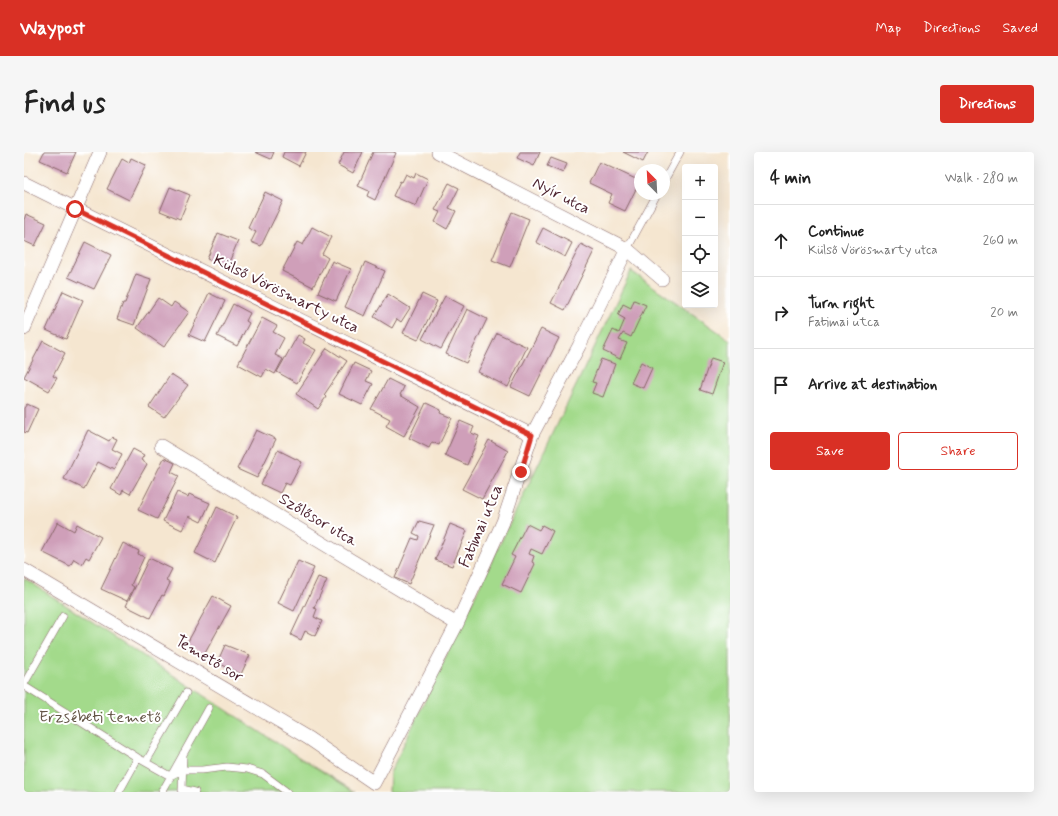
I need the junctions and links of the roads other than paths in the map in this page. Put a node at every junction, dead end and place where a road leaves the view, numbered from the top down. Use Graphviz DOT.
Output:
graph roads {
  1 [pos="100,152"];
  2 [pos="438,152"];
  3 [pos="680,152"];
  4 [pos="670,170"];
  5 [pos="24,183"];
  6 [pos="654,200"];
  7 [pos="75,209"];
  8 [pos="627,249"];
  9 [pos="662,279"];
  10 [pos="24,329"];
  11 [pos="532,435"];
  12 [pos="161,446"];
  13 [pos="24,570"];
  14 [pos="63,616"];
  15 [pos="457,624"];
  16 [pos="24,685"];
  17 [pos="186,693"];
  18 [pos="209,708"];
  19 [pos="183,754"];
  20 [pos="138,758"];
  21 [pos="146,762"];
  22 [pos="182,770"];
  23 [pos="170,776"];
  24 [pos="374,783"];
  25 [pos="182,791"];
  26 [pos="119,792"];
  27 [pos="162,792"];
  28 [pos="195,792"];
  29 [pos="287,792"];
  1 -- 7 [label="street"];
  2 -- 8 [label="street, Nyír utca"];
  3 -- 4 [label="lane"];
  5 -- 7 [label="street, Külső Vörösmarty utca"];
  6 -- 8 [label="lane, Fatimai utca"];
  7 -- 10 [label="street"];
  7 -- 11 [label="street, Külső Vörösmarty utca"];
  8 -- 9 [label="street, Nyír utca"];
  8 -- 11 [label="street, Fatimai utca"];
  11 -- 15 [label="street, Fatimai utca"];
  12 -- 15 [label="street, Szőlősor utca"];
  13 -- 24 [label="street, Temető sor"];
  14 -- 16 [label="lane"];
  15 -- 24 [label="street, Fatimai utca"];
  16 -- 20 [label="lane"];
  17 -- 21 [label="lane"];
  18 -- 19 [label="lane"];
  19 -- 22 [label="lane"];
  19 -- 23 [label="lane"];
  20 -- 21 [label="lane"];
  20 -- 26 [label="lane"];
  21 -- 23 [label="lane"];
  22 -- 23 [label="lane"];
  22 -- 25 [label="lane"];
  22 -- 29 [label="lane"];
  23 -- 27 [label="lane"];
  25 -- 28 [label="lane"];
}
